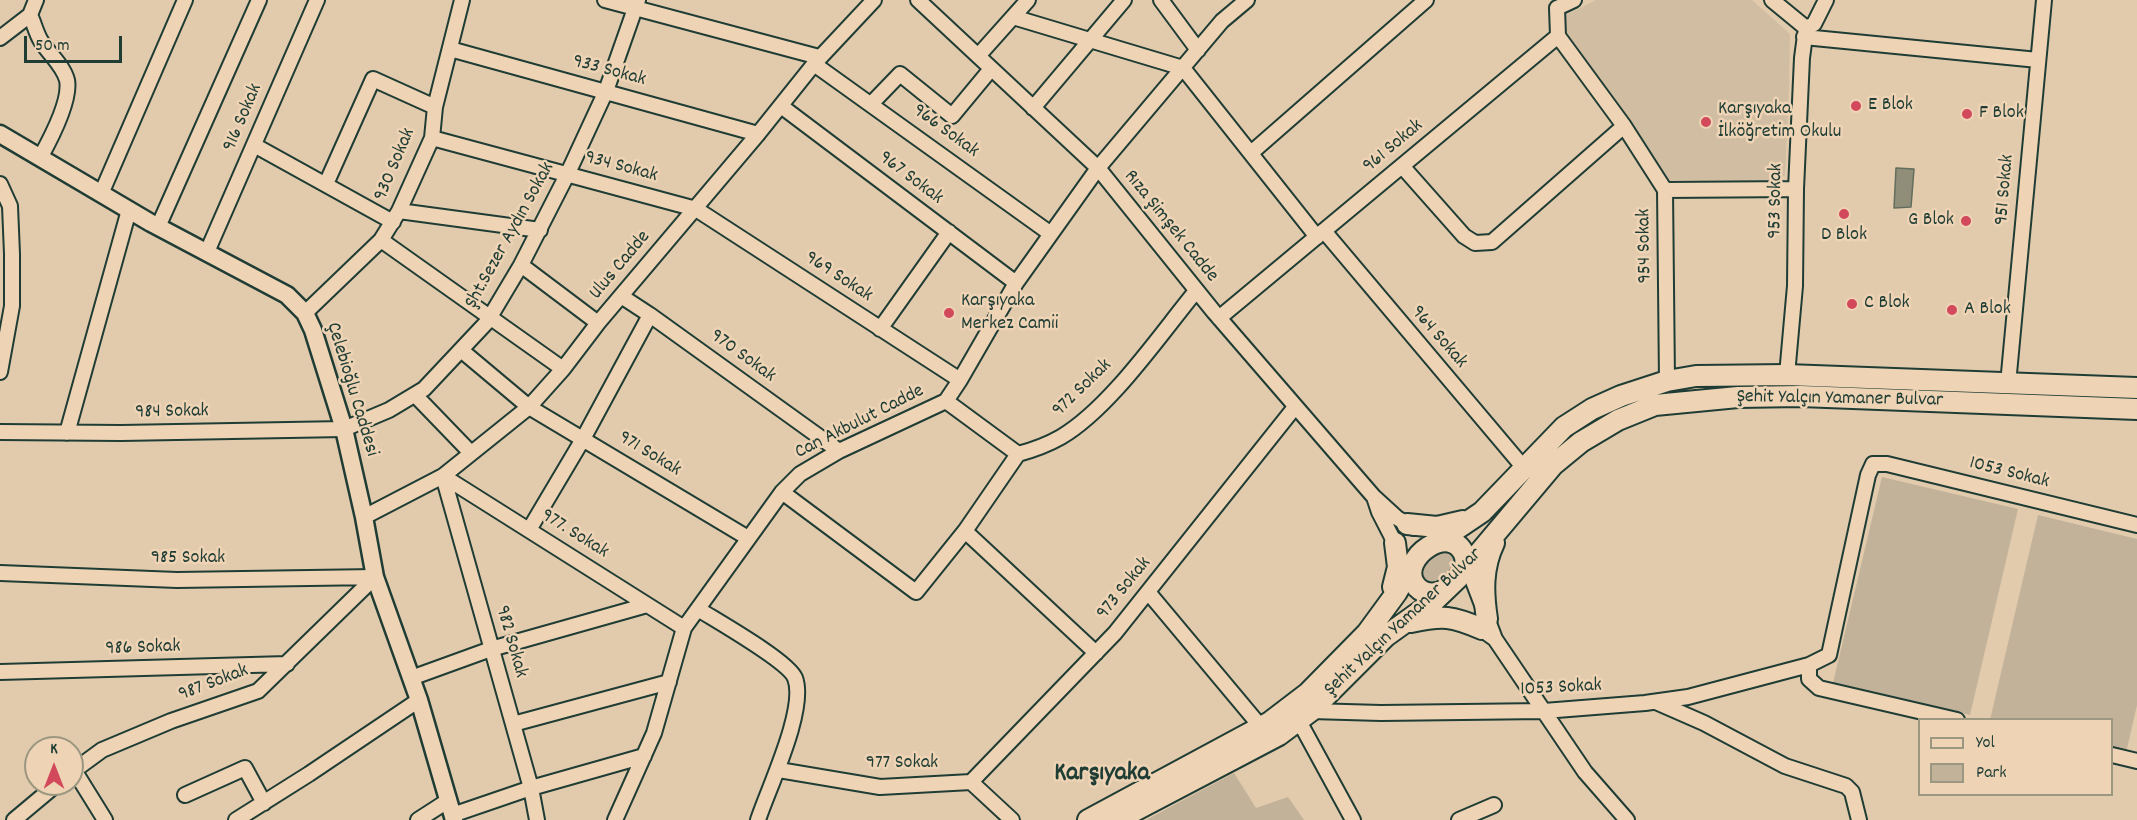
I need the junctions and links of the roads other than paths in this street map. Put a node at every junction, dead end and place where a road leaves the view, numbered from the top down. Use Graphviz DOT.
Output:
graph roads {
  1 [pos="36,0"];
  2 [pos="185,0"];
  3 [pos="259,0"];
  4 [pos="316,0"];
  5 [pos="462,0"];
  6 [pos="605,0"];
  7 [pos="874,0"];
  8 [pos="918,0"];
  9 [pos="1028,0"];
  10 [pos="1124,0"];
  11 [pos="1161,0"];
  12 [pos="1247,0"];
  13 [pos="1426,0"];
  14 [pos="1574,0"];
  15 [pos="1772,0"];
  16 [pos="1826,0"];
  17 [pos="2044,0"];
  18 [pos="636,4"];
  19 [pos="1554,4"];
  20 [pos="30,15"];
  21 [pos="1013,16"];
  22 [pos="1805,33"];
  23 [pos="1558,36"];
  24 [pos="0,38"];
  25 [pos="1091,40"];
  26 [pos="450,49"];
  27 [pos="1198,50"];
  28 [pos="978,56"];
  29 [pos="817,60"];
  30 [pos="2038,60"];
  31 [pos="1183,68"];
  32 [pos="991,69"];
  33 [pos="606,91"];
  34 [pos="872,103"];
  35 [pos="781,106"];
  36 [pos="435,107"];
  37 [pos="1034,108"];
  38 [pos="1624,126"];
  39 [pos="0,134"];
  40 [pos="758,134"];
  41 [pos="432,138"];
  42 [pos="254,145"];
  43 [pos="1251,153"];
  44 [pos="40,158"];
  45 [pos="1402,166"];
  46 [pos="1098,168"];
  47 [pos="568,173"];
  48 [pos="0,184"];
  49 [pos="326,184"];
  50 [pos="1796,189"];
  51 [pos="1665,190"];
  52 [pos="101,194"];
  53 [pos="696,209"];
  54 [pos="129,210"];
  55 [pos="396,216"];
  56 [pos="158,227"];
  57 [pos="540,230"];
  58 [pos="949,232"];
  59 [pos="1051,234"];
  60 [pos="1320,234"];
  61 [pos="381,240"];
  62 [pos="207,252"];
  63 [pos="521,266"];
  64 [pos="1016,283"];
  65 [pos="1196,291"];
  66 [pos="621,296"];
  67 [pos="305,313"];
  68 [pos="650,315"];
  69 [pos="489,318"];
  70 [pos="1219,318"];
  71 [pos="598,323"];
  72 [pos="880,329"];
  73 [pos="461,350"];
  74 [pos="563,369"];
  75 [pos="0,372"];
  76 [pos="1787,375"];
  77 [pos="960,380"];
  78 [pos="1667,381"];
  79 [pos="2008,384"];
  80 [pos="2137,388"];
  81 [pos="415,395"];
  82 [pos="946,401"];
  83 [pos="529,407"];
  84 [pos="1295,407"];
  85 [pos="2137,409"];
  86 [pos="344,429"];
  87 [pos="0,432"];
  88 [pos="67,432"];
  89 [pos="583,439"];
  90 [pos="839,451"];
  91 [pos="471,453"];
  92 [pos="1018,454"];
  93 [pos="1524,468"];
  94 [pos="443,476"];
  95 [pos="782,492"];
  96 [pos="1374,496"];
  97 [pos="364,517"];
  98 [pos="1477,517"];
  99 [pos="1407,524"];
  100 [pos="2137,525"];
  101 [pos="1502,527"];
  102 [pos="529,530"];
  103 [pos="965,531"];
  104 [pos="748,538"];
  105 [pos="1445,541"];
  106 [pos="1395,543"];
  107 [pos="1411,572"];
  108 [pos="0,573"];
  109 [pos="375,577"];
  110 [pos="1450,581"];
  111 [pos="1148,592"];
  112 [pos="647,605"];
  113 [pos="698,609"];
  114 [pos="1383,612"];
  115 [pos="1403,624"];
  116 [pos="684,628"];
  117 [pos="1488,629"];
  118 [pos="491,649"];
  119 [pos="1096,653"];
  120 [pos="287,664"];
  121 [pos="1809,666"];
  122 [pos="0,672"];
  123 [pos="411,678"];
  124 [pos="669,682"];
  125 [pos="419,700"];
  126 [pos="1656,702"];
  127 [pos="1544,711"];
  128 [pos="1305,716"];
  129 [pos="1948,718"];
  130 [pos="513,724"];
  131 [pos="1261,727"];
  132 [pos="2113,755"];
  133 [pos="644,756"];
  134 [pos="2137,761"];
  135 [pos="84,763"];
  136 [pos="779,770"];
  137 [pos="971,782"];
  138 [pos="84,788"];
  139 [pos="531,788"];
  140 [pos="185,795"];
  141 [pos="43,796"];
  142 [pos="264,802"];
  143 [pos="1494,805"];
  144 [pos="452,812"];
  145 [pos="14,820"];
  146 [pos="105,820"];
  147 [pos="236,820"];
  148 [pos="418,820"];
  149 [pos="537,820"];
  150 [pos="615,820"];
  151 [pos="758,820"];
  152 [pos="1012,820"];
  153 [pos="1088,820"];
  154 [pos="1118,820"];
  155 [pos="1353,820"];
  156 [pos="1459,820"];
  157 [pos="1627,820"];
  158 [pos="1859,820"];
  1 -- 20 [label="street"];
  2 -- 52 [label="street"];
  3 -- 56 [label="street"];
  4 -- 42 [label="street, 916 Sokak"];
  5 -- 26 [label="street, 930 Sokak"];
  6 -- 18 [label="street, 966 Sokak"];
  7 -- 29 [label="street, Ulus Cadde"];
  8 -- 28 [label="street, Rıza Şimşek Cadde"];
  9 -- 21 [label="street"];
  10 -- 25 [label="street"];
  11 -- 27 [label="street"];
  12 -- 27 [label="street, Can Akbulut Cadde"];
  13 -- 43 [label="street"];
  14 -- 19 [label="street"];
  15 -- 22 [label="street"];
  16 -- 22 [label="street"];
  17 -- 30 [label="street, 951 Sokak"];
  18 -- 29 [label="street, 966 Sokak"];
  18 -- 33 [label="street, Şht.Sezer Aydın Sokak"];
  19 -- 23 [label="street"];
  20 -- 24 [label="street"];
  20 -- 44 [label="street"];
  21 -- 25 [label="street"];
  21 -- 28 [label="street"];
  22 -- 30 [label="street"];
  22 -- 50 [label="street, 953 Sokak"];
  23 -- 38 [label="street, 954 Sokak"];
  23 -- 45 [label="street, 961 Sokak"];
  25 -- 31 [label="street"];
  25 -- 37 [label="street"];
  26 -- 33 [label="street, 933 Sokak"];
  26 -- 36 [label="street, 930 Sokak"];
  27 -- 31 [label="street, Can Akbulut Cadde"];
  28 -- 32 [label="street, Rıza Şimşek Cadde"];
  29 -- 34 [label="street, 966 Sokak"];
  29 -- 35 [label="street, Ulus Cadde"];
  30 -- 79 [label="street, 951 Sokak"];
  31 -- 43 [label="street, 964 Sokak"];
  31 -- 46 [label="street, Can Akbulut Cadde"];
  32 -- 34 [label="street"];
  32 -- 37 [label="street, Rıza Şimşek Cadde"];
  33 -- 40 [label="street, 933 Sokak"];
  33 -- 47 [label="street, Şht.Sezer Aydın Sokak"];
  34 -- 59 [label="street, 966 Sokak"];
  35 -- 40 [label="street, Ulus Cadde"];
  35 -- 58 [label="street, 967 Sokak"];
  36 -- 41 [label="street, 930 Sokak"];
  36 -- 49 [label="street"];
  37 -- 46 [label="street, Rıza Şimşek Cadde"];
  38 -- 45 [label="street"];
  38 -- 51 [label="street, 954 Sokak"];
  39 -- 44 [label="main road, Çelebioğlu Caddesi"];
  40 -- 53 [label="street, Ulus Cadde"];
  41 -- 47 [label="street, 934 Sokak"];
  41 -- 55 [label="street, 930 Sokak"];
  42 -- 49 [label="street"];
  42 -- 62 [label="street, 916 Sokak"];
  43 -- 60 [label="street, 964 Sokak"];
  44 -- 52 [label="main road, Çelebioğlu Caddesi"];
  45 -- 60 [label="street, 961 Sokak"];
  46 -- 59 [label="street, Can Akbulut Cadde"];
  46 -- 65 [label="street, Rıza Şimşek Cadde"];
  47 -- 53 [label="street, 934 Sokak"];
  47 -- 57 [label="street, Şht.Sezer Aydın Sokak"];
  48 -- 75 [label="street"];
  49 -- 55 [label="street"];
  50 -- 51 [label="street"];
  50 -- 76 [label="street, 953 Sokak"];
  51 -- 78 [label="street, 954 Sokak"];
  52 -- 54 [label="main road, Çelebioğlu Caddesi"];
  53 -- 66 [label="street, Ulus Cadde"];
  53 -- 72 [label="street, 969 Sokak"];
  54 -- 56 [label="main road, Çelebioğlu Caddesi"];
  54 -- 88 [label="street"];
  55 -- 57 [label="street"];
  55 -- 61 [label="street, 930 Sokak"];
  56 -- 62 [label="main road, Çelebioğlu Caddesi"];
  57 -- 63 [label="street, Şht.Sezer Aydın Sokak"];
  58 -- 64 [label="street, 967 Sokak"];
  58 -- 72 [label="street"];
  59 -- 64 [label="street, Can Akbulut Cadde"];
  60 -- 70 [label="street, 961 Sokak"];
  60 -- 93 [label="street, 964 Sokak"];
  61 -- 67 [label="street, 930 Sokak"];
  61 -- 69 [label="street"];
  62 -- 67 [label="main road, Çelebioğlu Caddesi"];
  63 -- 69 [label="street, Şht.Sezer Aydın Sokak"];
  63 -- 71 [label="street"];
  64 -- 77 [label="street, Can Akbulut Cadde"];
  65 -- 70 [label="street, Rıza Şimşek Cadde"];
  65 -- 92 [label="street, 972 Sokak"];
  66 -- 68 [label="street, 970 Sokak"];
  66 -- 71 [label="street, Ulus Cadde"];
  67 -- 86 [label="main road, Çelebioğlu Caddesi"];
  68 -- 89 [label="street"];
  68 -- 90 [label="street, 970 Sokak"];
  69 -- 73 [label="street, Şht.Sezer Aydın Sokak"];
  69 -- 74 [label="street"];
  70 -- 84 [label="street, Rıza Şimşek Cadde"];
  71 -- 74 [label="street, Ulus Cadde"];
  72 -- 77 [label="street, 969 Sokak"];
  73 -- 81 [label="street, Şht.Sezer Aydın Sokak"];
  73 -- 83 [label="street, 971 Sokak"];
  74 -- 83 [label="street, Ulus Cadde"];
  76 -- 78 [label="highway, Şehit Yalçın Yamaner Bulvar"];
  76 -- 79 [label="highway, Şehit Yalçın Yamaner Bulvar"];
  77 -- 82 [label="street, Can Akbulut Cadde"];
  78 -- 93 [label="highway, Şehit Yalçın Yamaner Bulvar"];
  79 -- 80 [label="highway, Şehit Yalçın Yamaner Bulvar"];
  81 -- 86 [label="street, Şht.Sezer Aydın Sokak"];
  81 -- 91 [label="street"];
  82 -- 90 [label="street, Can Akbulut Cadde"];
  82 -- 92 [label="street"];
  83 -- 89 [label="street, 971 Sokak"];
  83 -- 91 [label="street, Ulus Cadde"];
  84 -- 96 [label="street, Rıza Şimşek Cadde"];
  84 -- 111 [label="street, 973 Sokak"];
  85 -- 101 [label="highway, Şehit Yalçın Yamaner Bulvar"];
  86 -- 88 [label="street, 984 Sokak"];
  86 -- 97 [label="main road, Çelebioğlu Caddesi"];
  87 -- 88 [label="street, 984 Sokak"];
  89 -- 102 [label="street"];
  89 -- 104 [label="street, 971 Sokak"];
  90 -- 95 [label="street, Can Akbulut Cadde"];
  91 -- 94 [label="street, Ulus Cadde"];
  92 -- 103 [label="street"];
  93 -- 98 [label="highway, Şehit Yalçın Yamaner Bulvar"];
  94 -- 97 [label="street, Ulus Cadde"];
  94 -- 102 [label="street, 977. Sokak"];
  94 -- 118 [label="street, 982 Sokak"];
  95 -- 103 [label="street"];
  95 -- 104 [label="street, Can Akbulut Cadde"];
  96 -- 99 [label="street, Rıza Şimşek Cadde"];
  96 -- 106 [label="street, Rıza Şimşek Cadde"];
  97 -- 109 [label="main road, Çelebioğlu Caddesi"];
  98 -- 99 [label="highway"];
  98 -- 105 [label="highway, Şehit Yalçın Yamaner Bulvar"];
  99 -- 105 [label="street, Rıza Şimşek Cadde"];
  100 -- 121 [label="street, 1053 Sokak"];
  101 -- 110 [label="highway, Şehit Yalçın Yamaner Bulvar"];
  101 -- 117 [label="highway"];
  102 -- 112 [label="street, 977. Sokak"];
  103 -- 119 [label="street"];
  104 -- 113 [label="street, Can Akbulut Cadde"];
  105 -- 107 [label="highway, Şehit Yalçın Yamaner Bulvar"];
  105 -- 110 [label="highway"];
  106 -- 107 [label="street, Rıza Şimşek Cadde"];
  106 -- 114 [label="highway"];
  107 -- 110 [label="highway"];
  107 -- 114 [label="highway, Şehit Yalçın Yamaner Bulvar"];
  108 -- 109 [label="street, 985 Sokak"];
  109 -- 120 [label="street, 987 Sokak"];
  109 -- 123 [label="main road, Çelebioğlu Caddesi"];
  110 -- 115 [label="highway, Şehit Yalçın Yamaner Bulvar"];
  110 -- 117 [label="street"];
  110 -- 117 [label="street"];
  111 -- 119 [label="street, 973 Sokak"];
  111 -- 131 [label="street"];
  112 -- 116 [label="street, 977. Sokak"];
  112 -- 118 [label="street"];
  113 -- 116 [label="street, Can Akbulut Cadde"];
  113 -- 136 [label="street"];
  114 -- 131 [label="highway, Şehit Yalçın Yamaner Bulvar"];
  115 -- 117 [label="highway"];
  115 -- 128 [label="highway, Şehit Yalçın Yamaner Bulvar"];
  116 -- 124 [label="street, Can Akbulut Cadde"];
  117 -- 127 [label="street"];
  118 -- 123 [label="street"];
  118 -- 130 [label="street, 982 Sokak"];
  119 -- 137 [label="street, 973 Sokak"];
  120 -- 122 [label="street, 986 Sokak"];
  120 -- 135 [label="street, 987 Sokak"];
  121 -- 126 [label="street, 1053 Sokak"];
  121 -- 129 [label="street"];
  123 -- 125 [label="main road, Çelebioğlu Caddesi"];
  124 -- 130 [label="street"];
  124 -- 133 [label="street, Can Akbulut Cadde"];
  125 -- 142 [label="street"];
  125 -- 144 [label="main road, Çelebioğlu Caddesi"];
  126 -- 127 [label="street, 1053 Sokak"];
  126 -- 158 [label="street"];
  127 -- 128 [label="street, 1053 Sokak"];
  127 -- 157 [label="street"];
  128 -- 154 [label="highway, Şehit Yalçın Yamaner Bulvar"];
  128 -- 155 [label="street"];
  130 -- 139 [label="street, 982 Sokak"];
  131 -- 153 [label="highway, Şehit Yalçın Yamaner Bulvar"];
  132 -- 134 [label="street"];
  133 -- 139 [label="street"];
  133 -- 150 [label="street, Can Akbulut Cadde"];
  136 -- 137 [label="street, 977 Sokak"];
  136 -- 151 [label="street"];
  137 -- 152 [label="street"];
  138 -- 146 [label="street"];
  139 -- 144 [label="street"];
  139 -- 149 [label="street, 982 Sokak"];
  140 -- 142 [label="street"];
  141 -- 145 [label="street"];
  142 -- 147 [label="street"];
  143 -- 156 [label="street"];
  144 -- 148 [label="street"];
}
